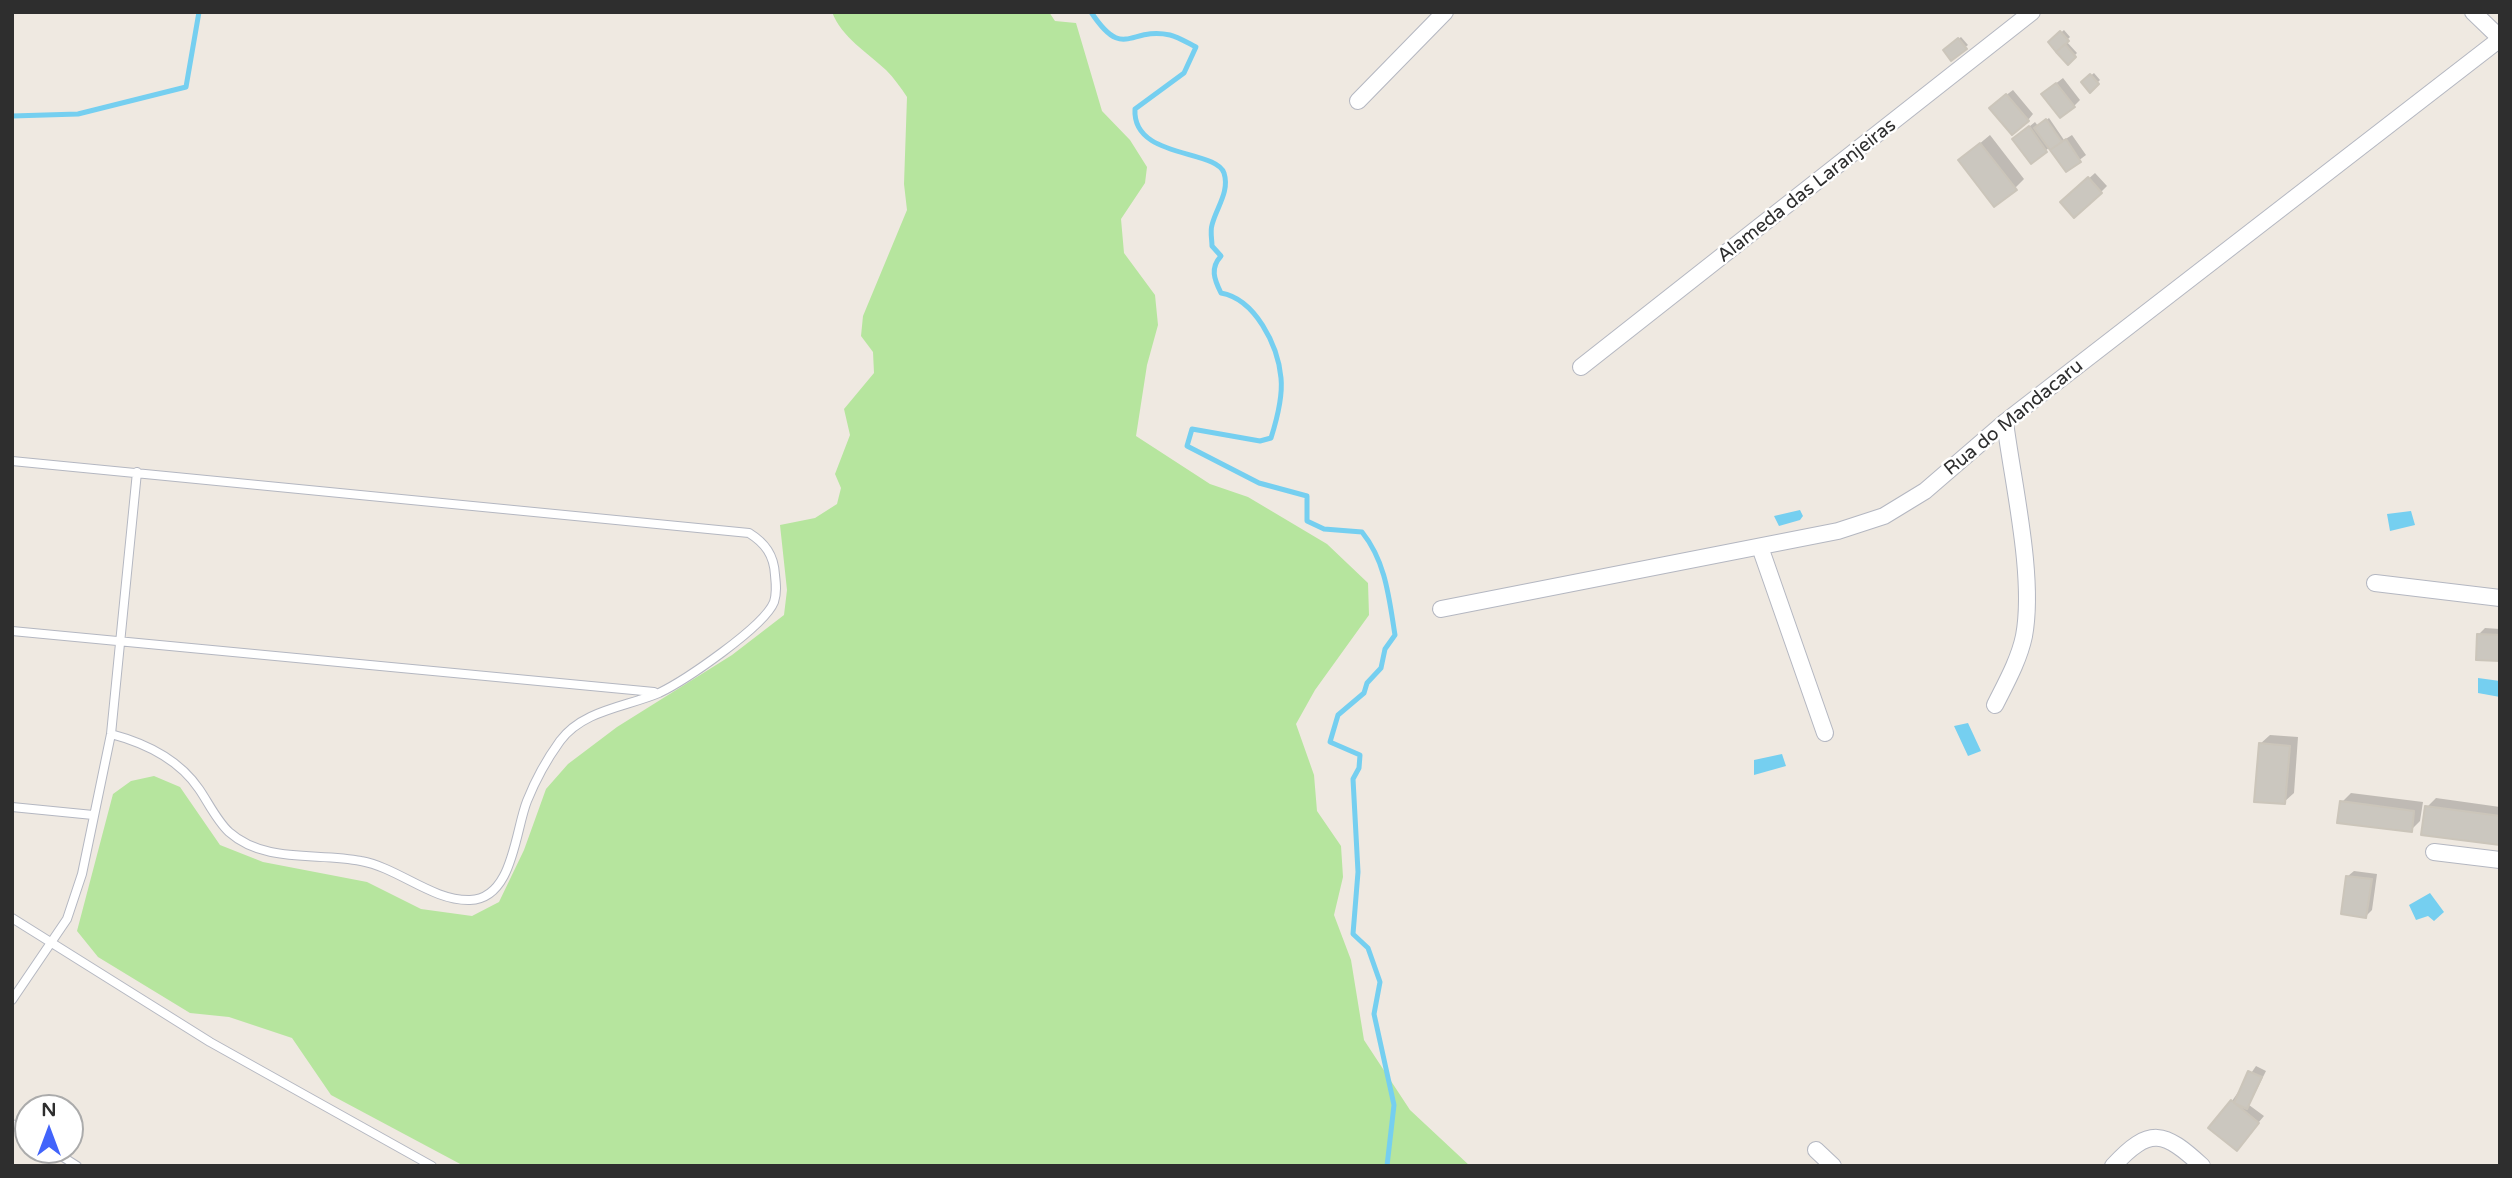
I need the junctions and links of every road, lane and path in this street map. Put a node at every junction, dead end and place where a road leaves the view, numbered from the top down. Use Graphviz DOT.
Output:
graph roads {
  1 [pos="1445,12"];
  2 [pos="2032,12"];
  3 [pos="2473,12"];
  4 [pos="2500,38"];
  5 [pos="1358,101"];
  6 [pos="1581,368"];
  7 [pos="2005,422"];
  8 [pos="12,461"];
  9 [pos="137,472"];
  10 [pos="1760,547"];
  11 [pos="2375,583"];
  12 [pos="2500,598"];
  13 [pos="1441,608"];
  14 [pos="12,631"];
  15 [pos="120,641"];
  16 [pos="660,692"];
  17 [pos="1995,705"];
  18 [pos="1825,733"];
  19 [pos="111,734"];
  20 [pos="12,807"];
  21 [pos="93,815"];
  22 [pos="2434,852"];
  23 [pos="2500,860"];
  24 [pos="12,918"];
  25 [pos="52,944"];
  26 [pos="12,1000"];
  27 [pos="1816,1150"];
  28 [pos="432,1166"];
  29 [pos="1833,1166"];
  30 [pos="2113,1166"];
  31 [pos="2202,1166"];
  1 -- 5 [label="street"];
  2 -- 6 [label="street, Alameda das Laranjeiras"];
  3 -- 4 [label="street"];
  4 -- 7 [label="street, Rua do Mandacaru"];
  7 -- 10 [label="street, Rua do Mandacaru"];
  7 -- 17 [label="street"];
  8 -- 9 [label="lane"];
  9 -- 15 [label="lane"];
  9 -- 16 [label="lane"];
  10 -- 13 [label="street, Rua do Mandacaru"];
  10 -- 18 [label="street"];
  11 -- 12 [label="street"];
  14 -- 15 [label="lane"];
  15 -- 16 [label="lane"];
  15 -- 19 [label="lane"];
  16 -- 19 [label="lane"];
  19 -- 21 [label="lane"];
  20 -- 21 [label="lane"];
  21 -- 25 [label="lane"];
  22 -- 23 [label="street"];
  24 -- 25 [label="lane"];
  25 -- 26 [label="lane"];
  25 -- 28 [label="lane"];
  27 -- 29 [label="street"];
  30 -- 31 [label="street"];
}
